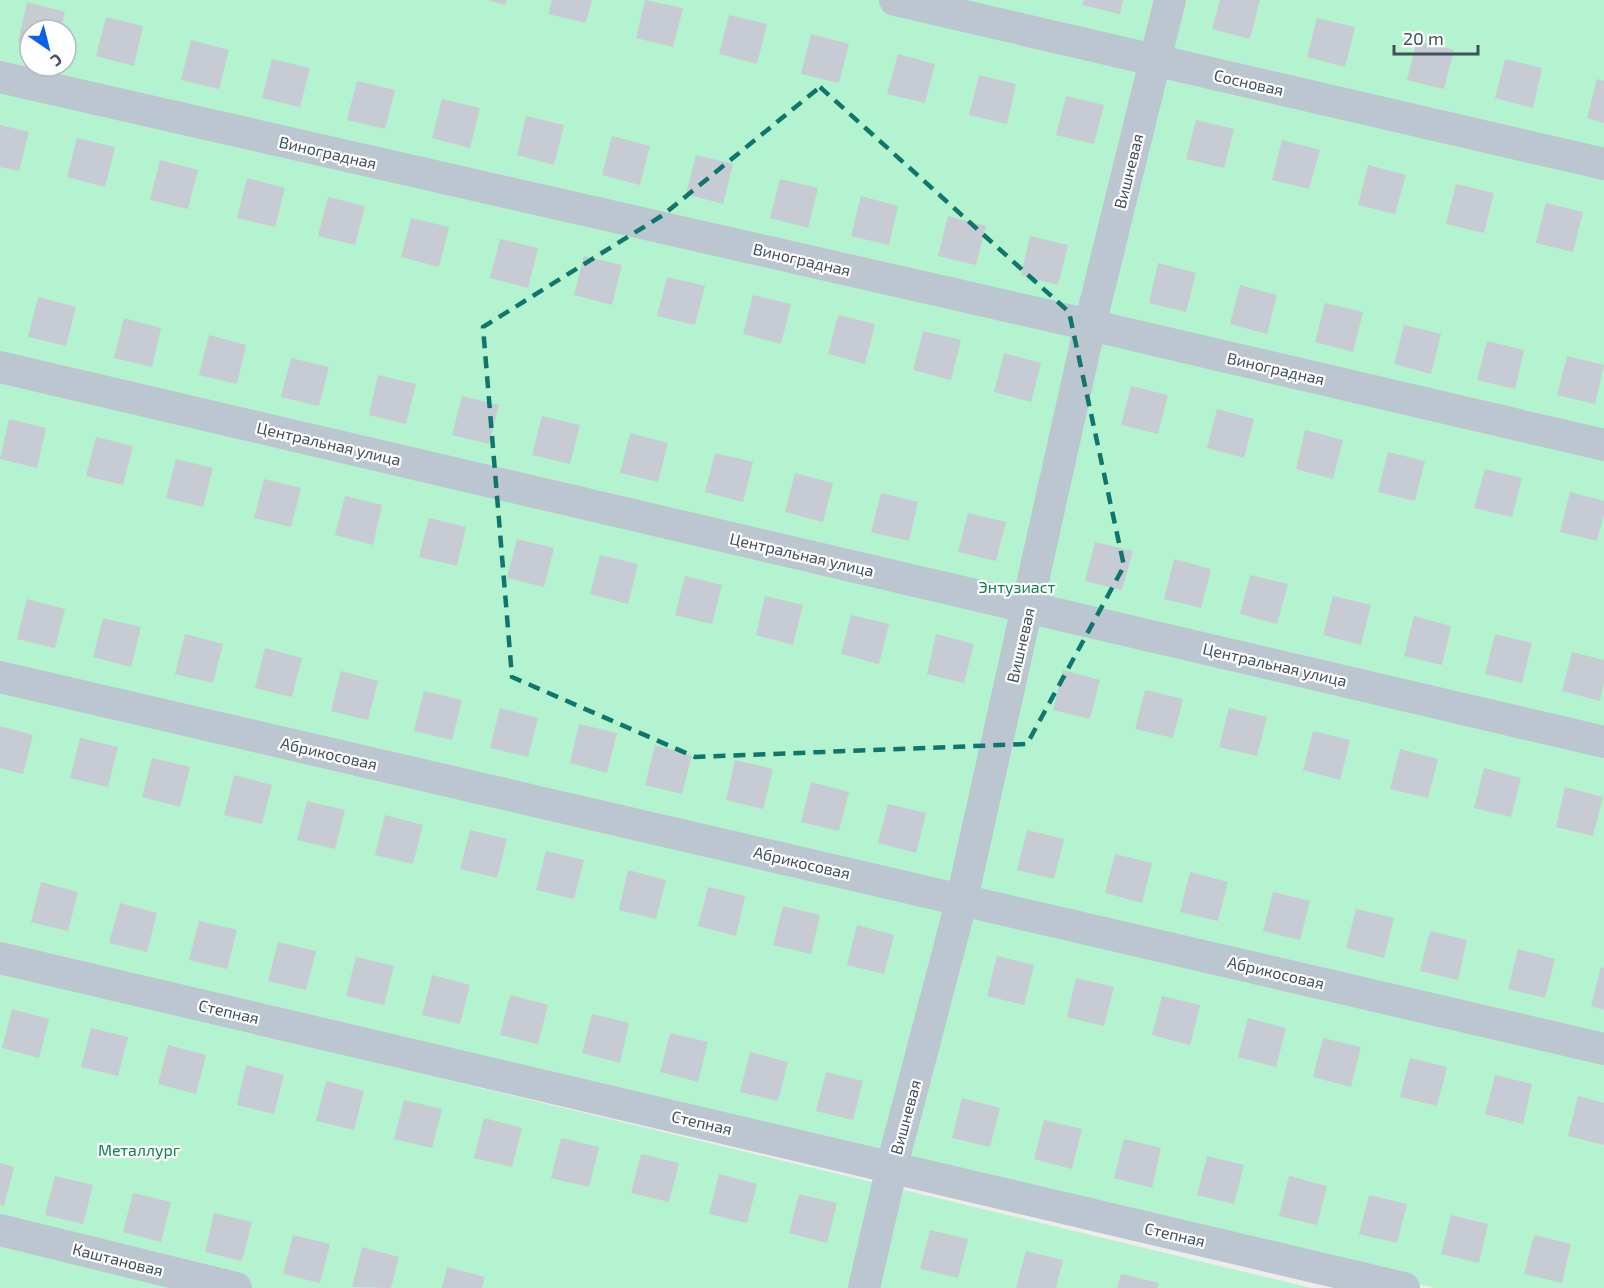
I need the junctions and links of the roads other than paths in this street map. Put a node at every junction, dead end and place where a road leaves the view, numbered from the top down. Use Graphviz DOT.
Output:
graph roads {
  1 [pos="895,0"];
  2 [pos="1170,0"];
  3 [pos="1155,60"];
  4 [pos="0,77"];
  5 [pos="1604,164"];
  6 [pos="1090,325"];
  7 [pos="0,367"];
  8 [pos="1604,445"];
  9 [pos="1028,606"];
  10 [pos="0,677"];
  11 [pos="1604,742"];
  12 [pos="962,899"];
  13 [pos="0,958"];
  14 [pos="1604,1049"];
  15 [pos="892,1166"];
  16 [pos="0,1230"];
  17 [pos="236,1288"];
  18 [pos="864,1288"];
  19 [pos="1404,1288"];
  1 -- 3 [label="street, Сосновая"];
  2 -- 3 [label="street, Вишневая"];
  3 -- 5 [label="street, Сосновая"];
  3 -- 6 [label="street, Вишневая"];
  4 -- 6 [label="street, Виноградная"];
  6 -- 8 [label="street, Виноградная"];
  6 -- 9 [label="street, Вишневая"];
  7 -- 9 [label="street, Центральная улица"];
  9 -- 11 [label="street, Центральная улица"];
  9 -- 12 [label="street, Вишневая"];
  10 -- 12 [label="street, Абрикосовая"];
  12 -- 14 [label="street, Абрикосовая"];
  12 -- 15 [label="street, Вишневая"];
  13 -- 15 [label="street, Степная"];
  15 -- 18 [label="street, Вишневая"];
  15 -- 19 [label="street, Степная"];
  16 -- 17 [label="street, Каштановая"];
}
